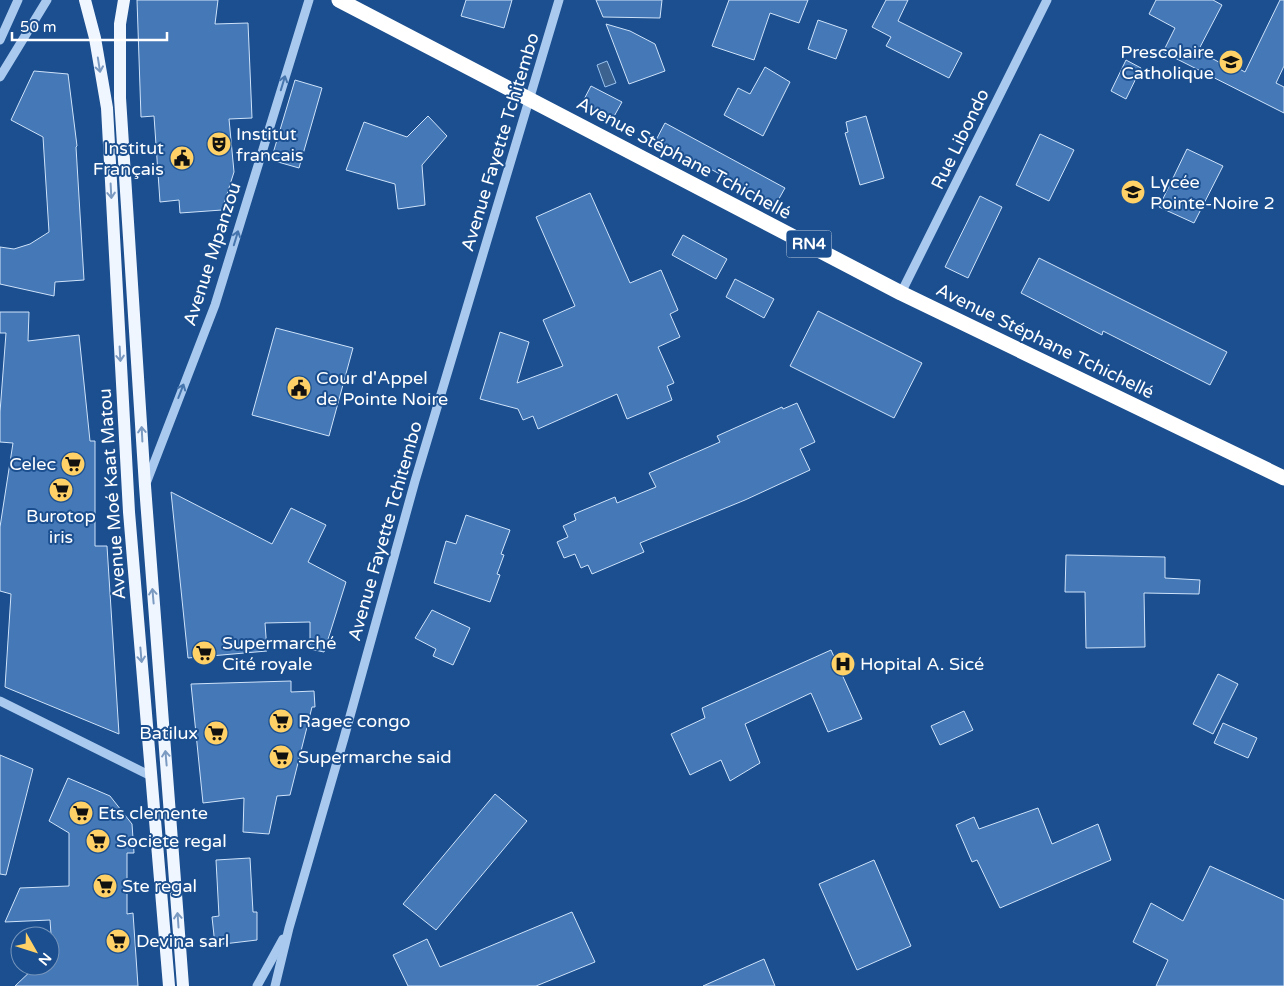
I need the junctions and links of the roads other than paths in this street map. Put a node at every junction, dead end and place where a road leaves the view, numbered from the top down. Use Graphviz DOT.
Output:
graph roads {
  1 [pos="18,0"];
  2 [pos="47,0"];
  3 [pos="85,0"];
  4 [pos="124,0"];
  5 [pos="309,0"];
  6 [pos="339,0"];
  7 [pos="559,0"];
  8 [pos="1047,0"];
  9 [pos="0,40"];
  10 [pos="0,77"];
  11 [pos="531,99"];
  12 [pos="902,293"];
  13 [pos="1284,478"];
  14 [pos="145,486"];
  15 [pos="0,701"];
  16 [pos="151,776"];
  17 [pos="289,928"];
  18 [pos="169,986"];
  19 [pos="183,986"];
  20 [pos="258,986"];
  21 [pos="274,986"];
  1 -- 9 [label="street"];
  2 -- 10 [label="street"];
  3 -- 16 [label="main road, Avenue Moé Kaat Matou, one-way"];
  14 -- 4 [label="main road, Avenue Moé Kaat Matou, one-way"];
  14 -- 5 [label="street, Avenue Mpanzou, one-way"];
  6 -- 11 [label="highway, Avenue Stéphane Tchichellé / RN4"];
  7 -- 11 [label="street, Avenue Fayette Tchitembo"];
  8 -- 12 [label="street, Rue Libondo"];
  11 -- 12 [label="highway, Avenue Stéphane Tchichellé / RN4"];
  11 -- 17 [label="street, Avenue Fayette Tchitembo"];
  12 -- 13 [label="highway, Avenue Stéphane Tchichellé / RN4"];
  19 -- 14 [label="main road, Avenue Moé Kaat Matou, one-way"];
  15 -- 16 [label="street"];
  16 -- 18 [label="main road, Avenue Moé Kaat Matou"];
  17 -- 20 [label="street, Avenue Fayette Tchitembo"];
  17 -- 21 [label="street, Avenue Fayette Tchitembo"];
}
